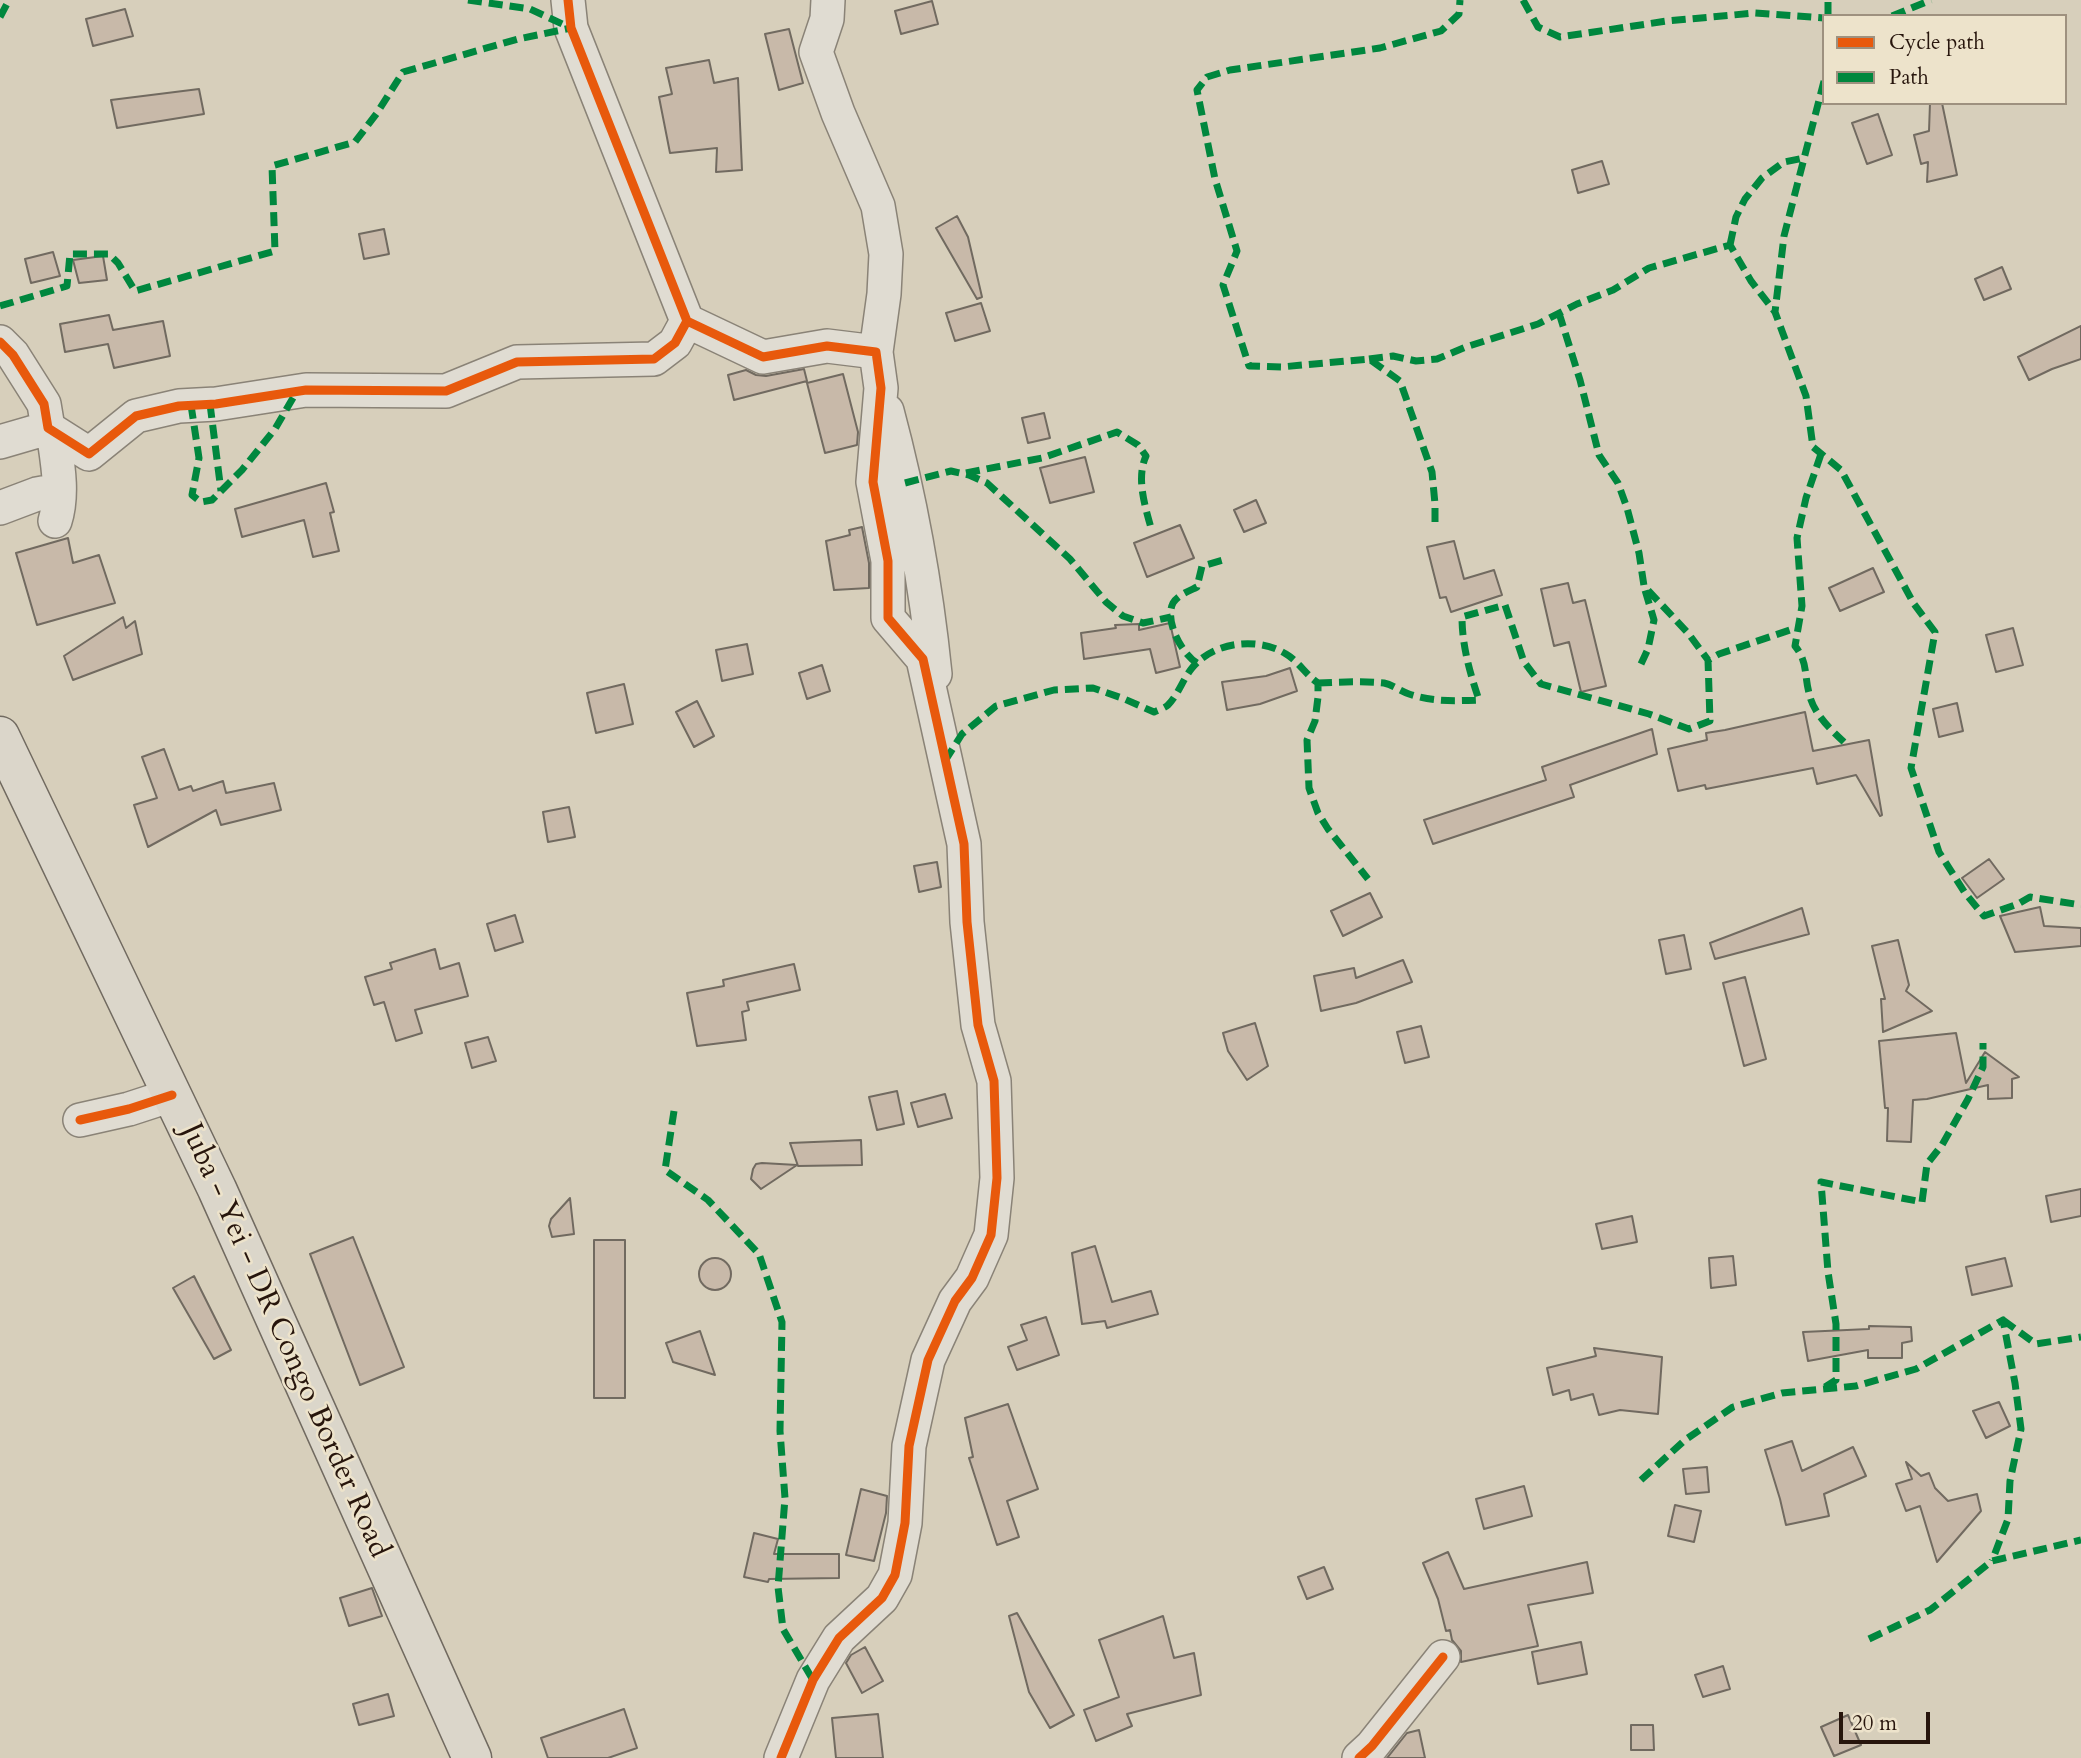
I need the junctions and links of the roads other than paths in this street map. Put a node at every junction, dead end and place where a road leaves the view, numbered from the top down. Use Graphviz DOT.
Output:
graph roads {
  1 [pos="568,0"];
  2 [pos="828,0"];
  3 [pos="687,321"];
  4 [pos="0,342"];
  5 [pos="876,352"];
  6 [pos="50,430"];
  7 [pos="0,442"];
  8 [pos="0,508"];
  9 [pos="0,736"];
  10 [pos="172,1096"];
  11 [pos="80,1121"];
  12 [pos="1443,1657"];
  13 [pos="472,1758"];
  14 [pos="781,1758"];
  15 [pos="1359,1758"];
  1 -- 3 [label="street"];
  2 -- 5 [label="street"];
  3 -- 5 [label="street"];
  3 -- 6 [label="street"];
  4 -- 6 [label="street"];
  5 -- 14 [label="street"];
  6 -- 7 [label="street"];
  6 -- 8 [label="street"];
  9 -- 10 [label="main road, Juba - Yei - DR Congo Border Road"];
  10 -- 11 [label="street"];
  10 -- 13 [label="main road, Juba - Yei - DR Congo Border Road"];
  12 -- 15 [label="street"];
}
